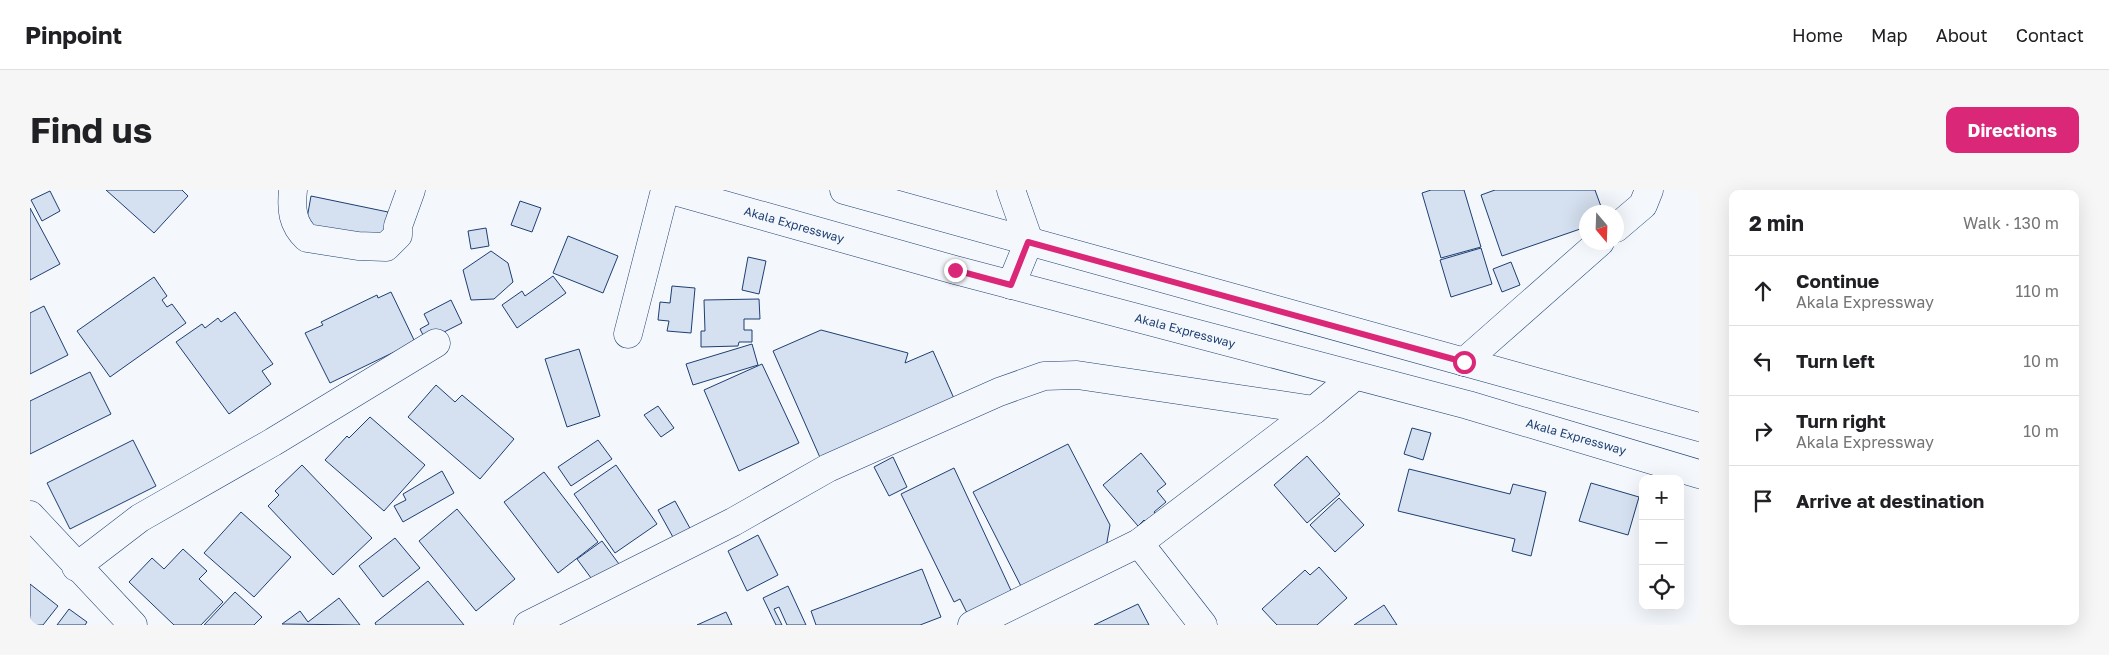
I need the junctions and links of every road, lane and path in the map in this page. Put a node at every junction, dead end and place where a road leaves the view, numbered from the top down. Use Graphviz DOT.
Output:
graph roads {
  1 [pos="293,190"];
  2 [pos="410,190"];
  3 [pos="665,190"];
  4 [pos="671,190"];
  5 [pos="844,190"];
  6 [pos="1011,190"];
  7 [pos="1649,190"];
  8 [pos="889,196"];
  9 [pos="1624,221"];
  10 [pos="1028,242"];
  11 [pos="1591,250"];
  12 [pos="1011,285"];
  13 [pos="628,334"];
  14 [pos="436,343"];
  15 [pos="1464,362"];
  16 [pos="1355,376"];
  17 [pos="1314,410"];
  18 [pos="1699,427"];
  19 [pos="1699,474"];
  20 [pos="30,515"];
  21 [pos="1138,543"];
  22 [pos="76,566"];
  23 [pos="132,625"];
  24 [pos="528,625"];
  25 [pos="972,625"];
  26 [pos="1204,625"];
  1 -- 2 [label="street"];
  3 -- 13 [label="street"];
  4 -- 12 [label="street, Akala Expressway"];
  5 -- 8 [label="street"];
  6 -- 10 [label="street"];
  7 -- 9 [label="street"];
  8 -- 10 [label="street"];
  10 -- 12 [label="street"];
  10 -- 15 [label="street"];
  11 -- 15 [label="street"];
  12 -- 16 [label="street, Akala Expressway"];
  14 -- 22 [label="street"];
  15 -- 18 [label="street"];
  16 -- 17 [label="street"];
  16 -- 19 [label="street, Akala Expressway"];
  17 -- 21 [label="street"];
  17 -- 24 [label="street"];
  20 -- 22 [label="street"];
  21 -- 25 [label="street"];
  21 -- 26 [label="street"];
  22 -- 23 [label="street"];
}
